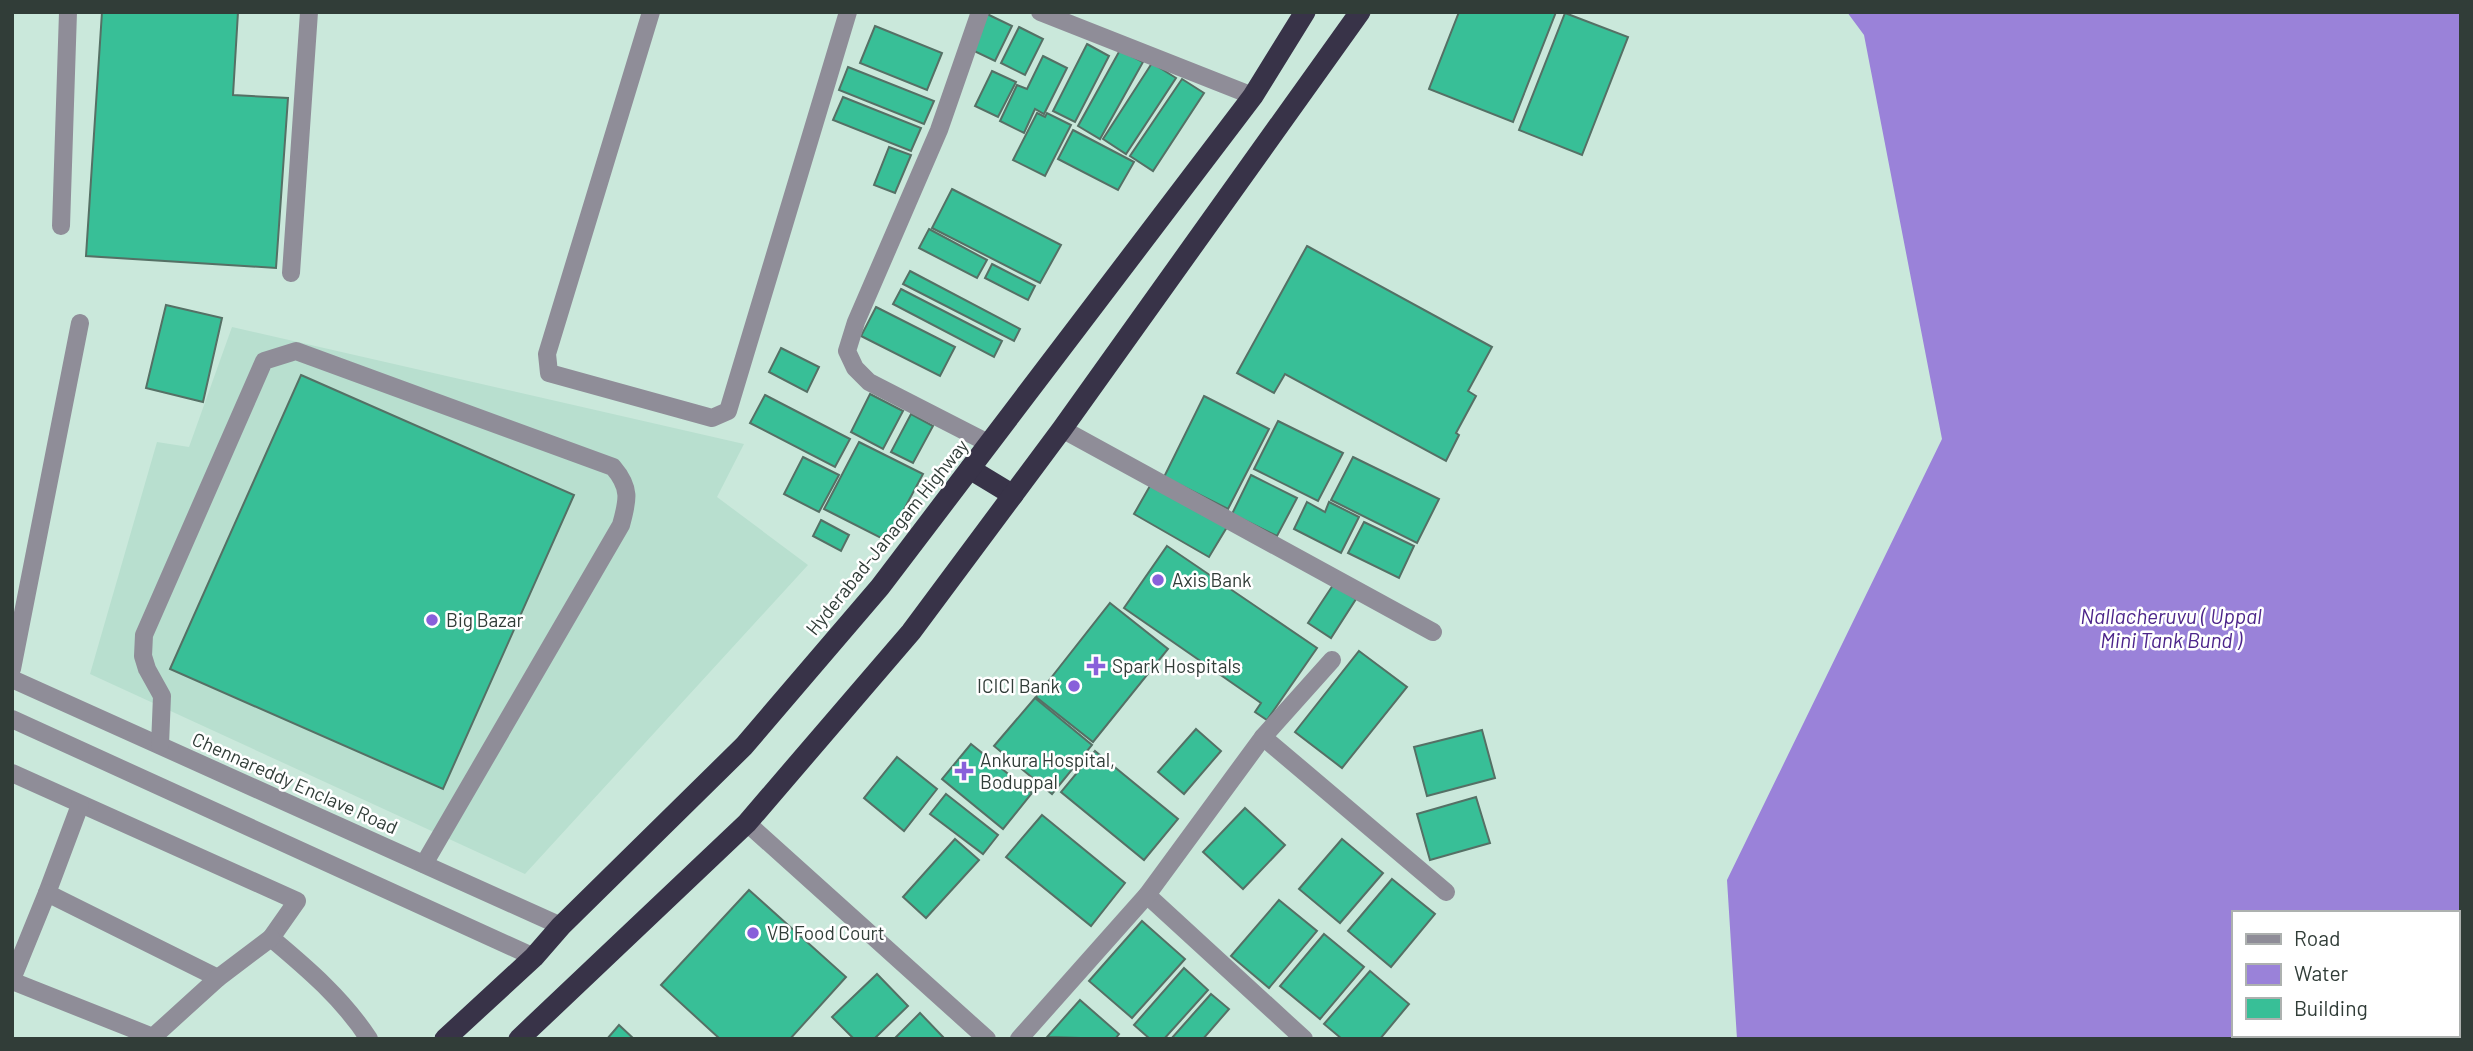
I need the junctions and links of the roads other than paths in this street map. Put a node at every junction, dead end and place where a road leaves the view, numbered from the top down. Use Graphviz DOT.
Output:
graph roads {
  1 [pos="68,12"];
  2 [pos="309,12"];
  3 [pos="651,12"];
  4 [pos="848,12"];
  5 [pos="980,12"];
  6 [pos="1040,12"];
  7 [pos="1305,12"];
  8 [pos="1360,12"];
  9 [pos="1253,96"];
  10 [pos="61,226"];
  11 [pos="291,273"];
  12 [pos="80,323"];
  13 [pos="1062,429"];
  14 [pos="990,444"];
  15 [pos="970,469"];
  16 [pos="1013,495"];
  17 [pos="1433,632"];
  18 [pos="1332,660"];
  19 [pos="12,669"];
  20 [pos="12,679"];
  21 [pos="12,719"];
  22 [pos="1263,737"];
  23 [pos="160,745"];
  24 [pos="12,773"];
  25 [pos="80,805"];
  26 [pos="747,823"];
  27 [pos="424,864"];
  28 [pos="1446,892"];
  29 [pos="47,893"];
  30 [pos="1147,895"];
  31 [pos="561,926"];
  32 [pos="271,938"];
  33 [pos="534,957"];
  34 [pos="218,978"];
  35 [pos="12,980"];
  36 [pos="369,1039"];
  37 [pos="445,1039"];
  38 [pos="519,1039"];
  39 [pos="987,1039"];
  40 [pos="1019,1039"];
  41 [pos="1304,1039"];
  1 -- 10 [label="street"];
  2 -- 11 [label="street"];
  3 -- 4 [label="street"];
  5 -- 14 [label="street"];
  6 -- 9 [label="street"];
  7 -- 9 [label="highway, Hyderabad-Janagam Highway"];
  8 -- 13 [label="highway"];
  9 -- 14 [label="highway, Hyderabad-Janagam Highway"];
  12 -- 19 [label="street"];
  13 -- 16 [label="highway"];
  13 -- 17 [label="street"];
  14 -- 15 [label="highway, Hyderabad-Janagam Highway"];
  15 -- 16 [label="highway"];
  15 -- 31 [label="highway, Hyderabad-Janagam Highway"];
  16 -- 26 [label="highway"];
  18 -- 22 [label="street"];
  20 -- 23 [label="street, Chennareddy Enclave Road"];
  21 -- 33 [label="street"];
  22 -- 28 [label="street"];
  22 -- 30 [label="street"];
  23 -- 27 [label="street, Chennareddy Enclave Road"];
  23 -- 27 [label="street"];
  24 -- 25 [label="street"];
  25 -- 29 [label="street"];
  25 -- 32 [label="street"];
  26 -- 38 [label="highway"];
  26 -- 39 [label="street"];
  27 -- 31 [label="street, Chennareddy Enclave Road"];
  29 -- 34 [label="street"];
  29 -- 35 [label="street"];
  30 -- 40 [label="street"];
  30 -- 41 [label="street"];
  31 -- 33 [label="highway, Hyderabad-Janagam Highway"];
  32 -- 34 [label="street"];
  32 -- 36 [label="street"];
  33 -- 37 [label="highway, Hyderabad-Janagam Highway"];
  34 -- 35 [label="street"];
}
